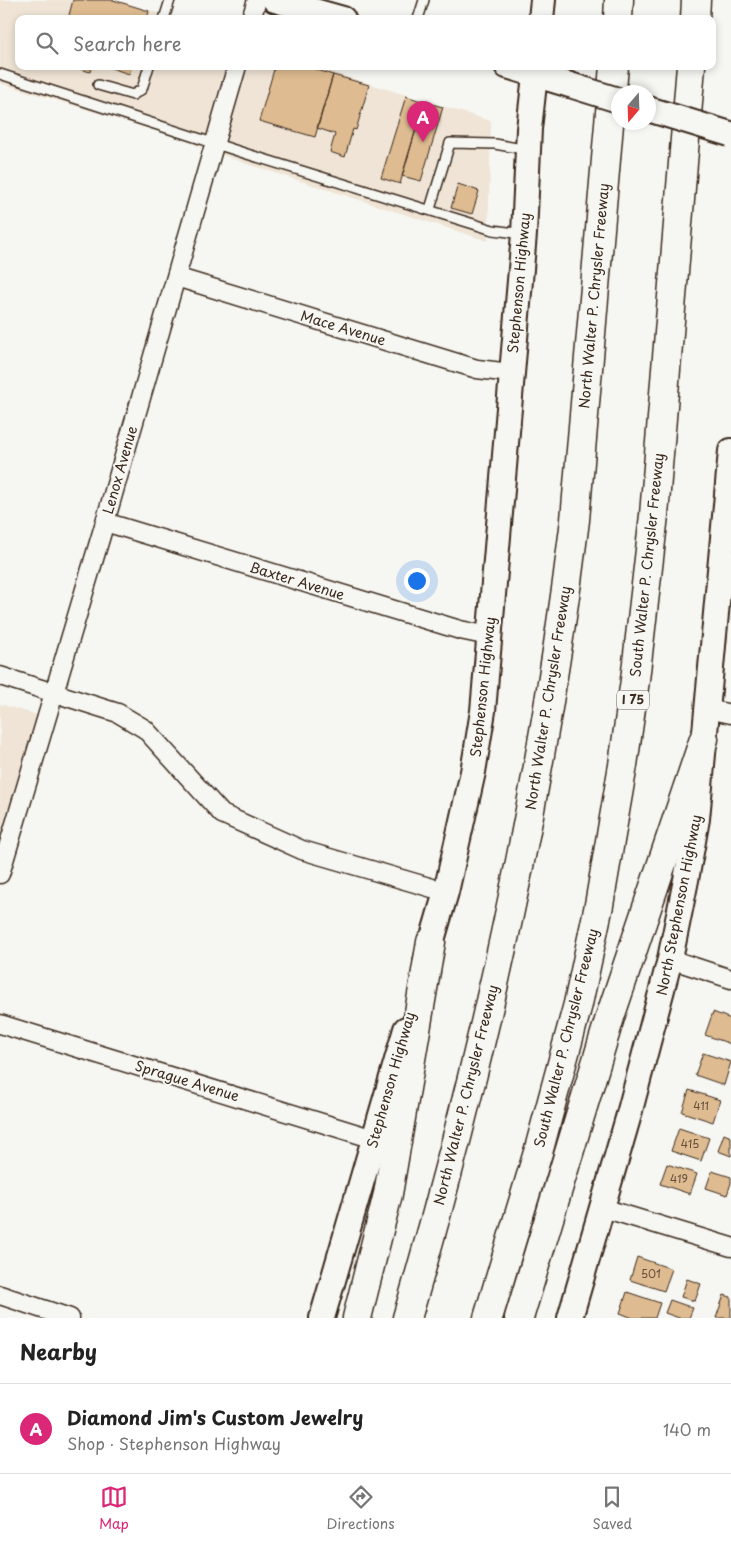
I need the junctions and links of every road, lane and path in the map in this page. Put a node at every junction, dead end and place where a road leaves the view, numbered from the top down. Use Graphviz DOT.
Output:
graph roads {
  1 [pos="170,0"];
  2 [pos="257,0"];
  3 [pos="275,0"];
  4 [pos="424,0"];
  5 [pos="543,0"];
  6 [pos="620,0"];
  7 [pos="696,0"];
  8 [pos="165,15"];
  9 [pos="252,15"];
  10 [pos="329,15"];
  11 [pos="419,15"];
  12 [pos="541,15"];
  13 [pos="618,15"];
  14 [pos="694,15"];
  15 [pos="148,70"];
  16 [pos="236,70"];
  17 [pos="535,70"];
  18 [pos="614,70"];
  19 [pos="691,70"];
  20 [pos="0,74"];
  21 [pos="98,85"];
  22 [pos="611,98"];
  23 [pos="656,111"];
  24 [pos="730,134"];
  25 [pos="216,143"];
  26 [pos="528,150"];
  27 [pos="430,209"];
  28 [pos="524,234"];
  29 [pos="176,277"];
  30 [pos="511,373"];
  31 [pos="731,451"];
  32 [pos="105,522"];
  33 [pos="489,636"];
  34 [pos="0,676"];
  35 [pos="54,692"];
  36 [pos="708,709"];
  37 [pos="731,714"];
  38 [pos="704,739"];
  39 [pos="0,874"];
  40 [pos="446,892"];
  41 [pos="432,942"];
  42 [pos="670,959"];
  43 [pos="731,979"];
  44 [pos="0,1024"];
  45 [pos="374,1139"];
  46 [pos="603,1208"];
  47 [pos="731,1247"];
  48 [pos="0,1295"];
  49 [pos="70,1318"];
  50 [pos="322,1318"];
  51 [pos="357,1318"];
  52 [pos="407,1318"];
  53 [pos="488,1318"];
  54 [pos="520,1318"];
  55 [pos="570,1318"];
  1 -- 8 [label="lane"];
  2 -- 9 [label="street"];
  3 -- 10 [label="main road"];
  4 -- 11 [label="lane"];
  5 -- 12 [label="main road"];
  6 -- 13 [label="highway"];
  7 -- 14 [label="highway"];
  15 -- 21 [label="lane"];
  16 -- 25 [label="street, Lenox Avenue"];
  17 -- 22 [label="main road, bridge"];
  17 -- 26 [label="main road, Stephenson Highway"];
  18 -- 52 [label="highway, North Walter P. Chrysler Freeway"];
  19 -- 53 [label="highway, South Walter P. Chrysler Freeway / I 75"];
  20 -- 25 [label="lane"];
  23 -- 24 [label="main road, bridge"];
  25 -- 27 [label="lane"];
  25 -- 29 [label="street, Lenox Avenue"];
  26 -- 27 [label="lane"];
  26 -- 28 [label="main road, Stephenson Highway"];
  27 -- 28 [label="lane"];
  28 -- 30 [label="main road, Stephenson Highway"];
  29 -- 30 [label="street, Mace Avenue"];
  29 -- 32 [label="street, Lenox Avenue"];
  30 -- 33 [label="main road, Stephenson Highway"];
  31 -- 36 [label="main road, North Stephenson Highway"];
  32 -- 33 [label="street, Baxter Avenue"];
  32 -- 35 [label="street, Lenox Avenue"];
  33 -- 40 [label="main road, Stephenson Highway"];
  34 -- 35 [label="street"];
  35 -- 39 [label="street, Lenox Avenue"];
  35 -- 40 [label="street"];
  36 -- 37 [label="street"];
  36 -- 38 [label="main road, North Stephenson Highway"];
  38 -- 42 [label="main road, North Stephenson Highway"];
  38 -- 54 [label="highway"];
  40 -- 41 [label="main road, Stephenson Highway"];
  41 -- 45 [label="main road, Stephenson Highway"];
  41 -- 51 [label="highway"];
  42 -- 43 [label="street"];
  42 -- 46 [label="main road, North Stephenson Highway"];
  44 -- 45 [label="street, Sprague Avenue"];
  45 -- 50 [label="main road, Stephenson Highway"];
  46 -- 47 [label="street"];
  46 -- 55 [label="main road, North Stephenson Highway"];
  48 -- 49 [label="street"];
}
